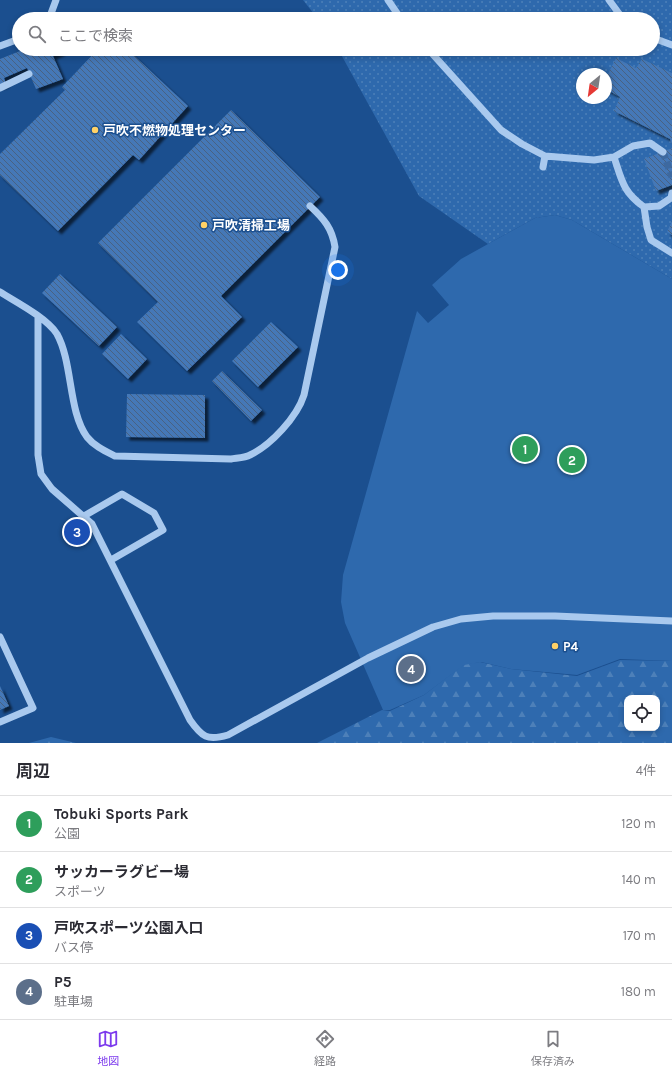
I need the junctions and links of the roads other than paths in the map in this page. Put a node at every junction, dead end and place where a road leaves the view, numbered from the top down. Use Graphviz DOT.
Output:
graph roads {
  1 [pos="56,0"];
  2 [pos="388,0"];
  3 [pos="609,0"];
  4 [pos="52,12"];
  5 [pos="396,12"];
  6 [pos="618,12"];
  7 [pos="660,40"];
  8 [pos="12,42"];
  9 [pos="671,43"];
  10 [pos="0,46"];
  11 [pos="434,56"];
  12 [pos="29,74"];
  13 [pos="0,88"];
  14 [pos="663,152"];
  15 [pos="545,156"];
  16 [pos="614,157"];
  17 [pos="543,167"];
  18 [pos="672,193"];
  19 [pos="310,206"];
  20 [pos="644,207"];
  21 [pos="672,253"];
  22 [pos="0,292"];
  23 [pos="38,317"];
  24 [pos="84,516"];
  25 [pos="110,560"];
  26 [pos="672,621"];
  27 [pos="0,637"];
  28 [pos="0,722"];
  1 -- 4 [label="street"];
  2 -- 5 [label="street"];
  3 -- 6 [label="street"];
  7 -- 9 [label="street"];
  8 -- 10 [label="street"];
  11 -- 15 [label="street"];
  12 -- 13 [label="street"];
  14 -- 16 [label="street"];
  15 -- 16 [label="street"];
  15 -- 17 [label="street"];
  16 -- 20 [label="street"];
  18 -- 20 [label="street"];
  19 -- 23 [label="street"];
  20 -- 21 [label="street"];
  22 -- 23 [label="street"];
  23 -- 24 [label="street"];
  24 -- 25 [label="street"];
  24 -- 25 [label="street"];
  25 -- 26 [label="street"];
  27 -- 28 [label="street"];
}
